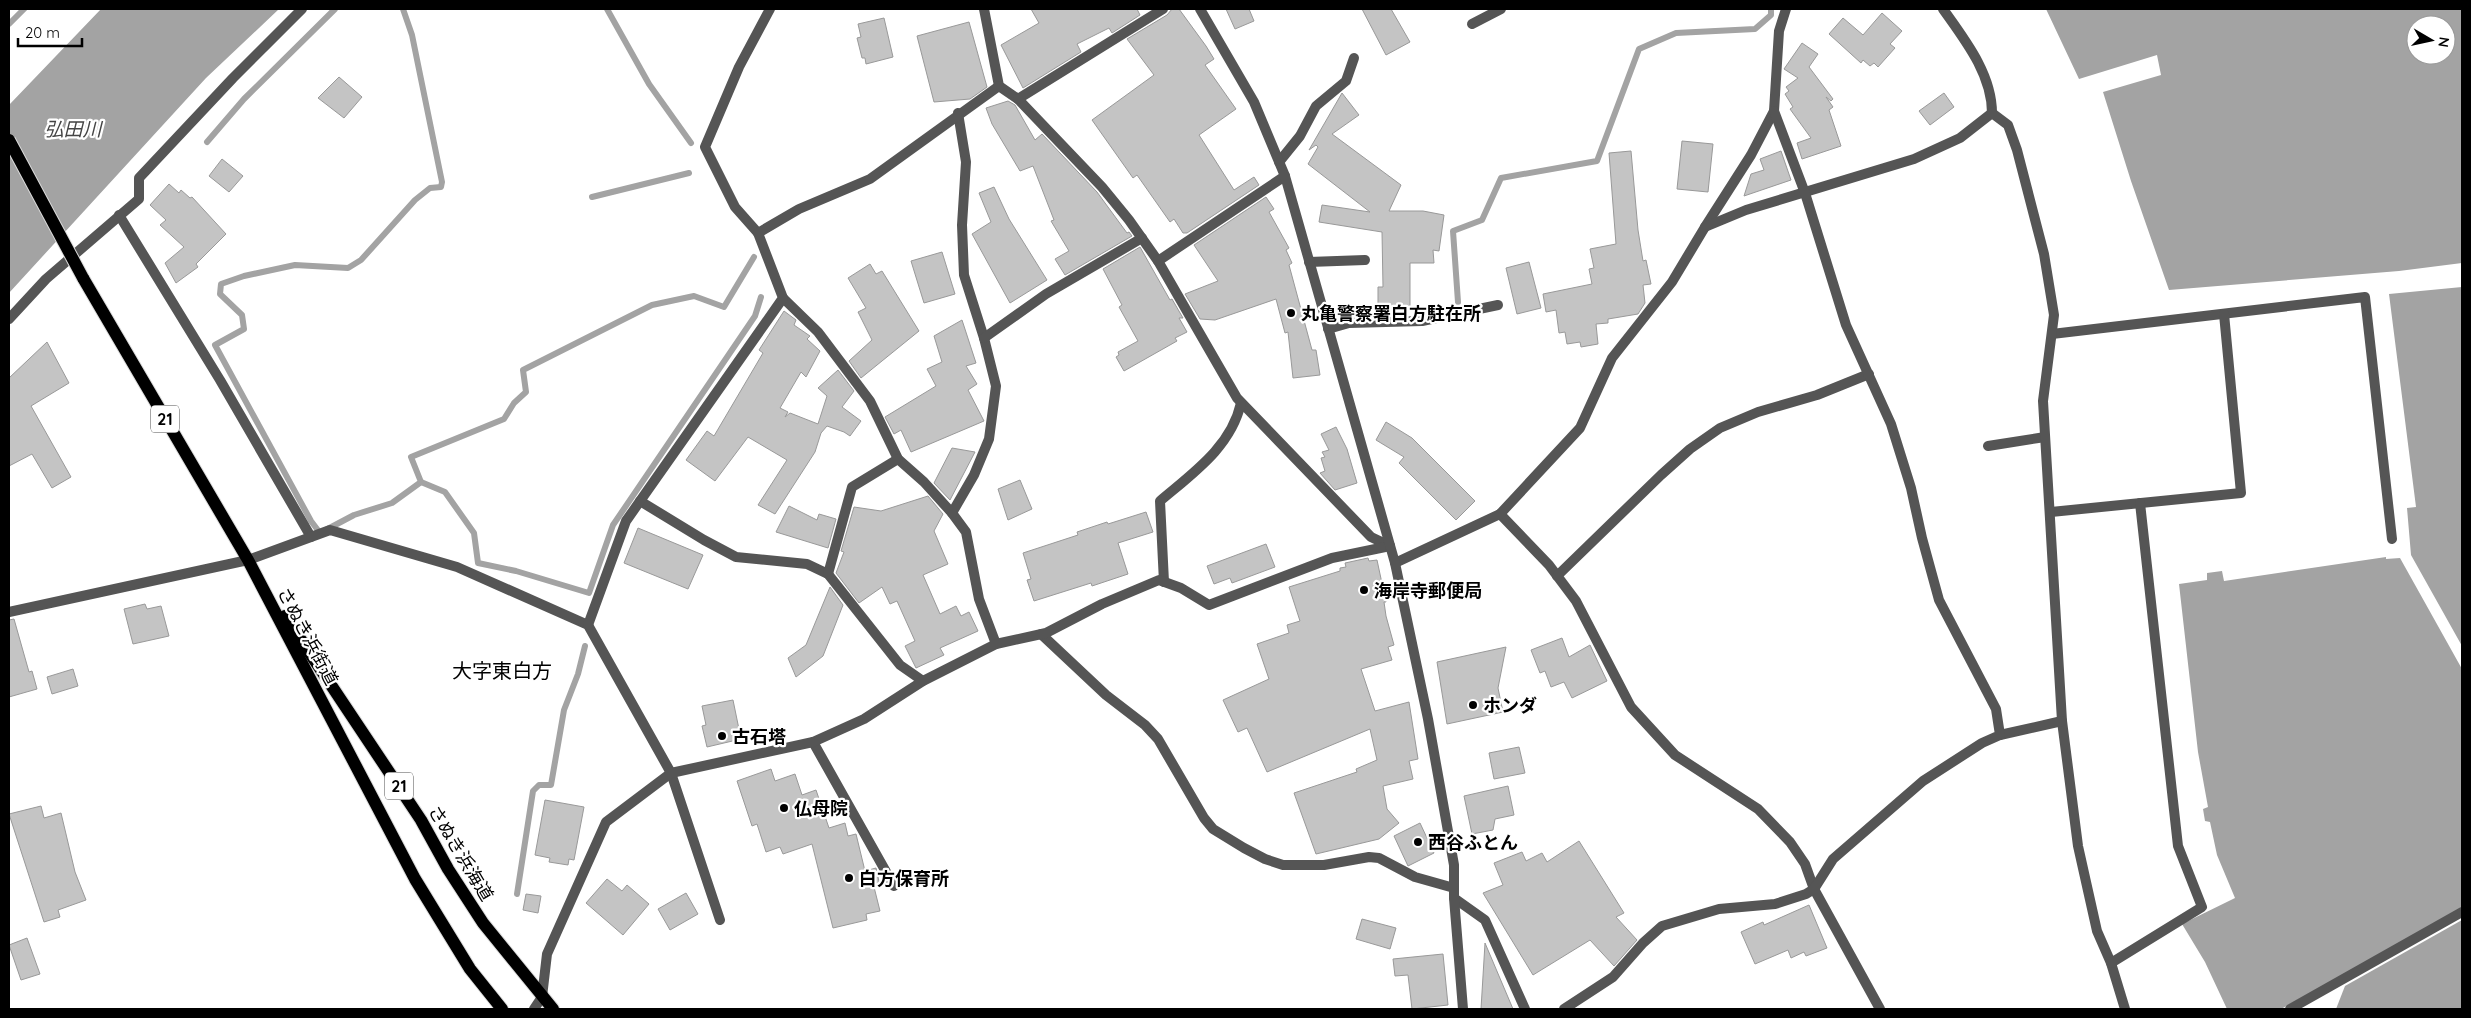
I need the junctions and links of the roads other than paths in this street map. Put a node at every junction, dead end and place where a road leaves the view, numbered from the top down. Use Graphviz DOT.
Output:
graph roads {
  1 [pos="302,9"];
  2 [pos="770,9"];
  3 [pos="984,9"];
  4 [pos="1163,9"];
  5 [pos="1200,9"];
  6 [pos="1501,9"];
  7 [pos="1786,9"];
  8 [pos="1943,9"];
  9 [pos="1472,24"];
  10 [pos="1354,58"];
  11 [pos="1000,86"];
  12 [pos="1018,99"];
  13 [pos="1774,111"];
  14 [pos="958,113"];
  15 [pos="1992,113"];
  16 [pos="9,140"];
  17 [pos="1279,162"];
  18 [pos="1285,176"];
  19 [pos="1805,192"];
  20 [pos="119,216"];
  21 [pos="1705,227"];
  22 [pos="758,233"];
  23 [pos="1142,238"];
  24 [pos="1365,260"];
  25 [pos="1158,261"];
  26 [pos="1309,262"];
  27 [pos="783,298"];
  28 [pos="1498,305"];
  29 [pos="2224,314"];
  30 [pos="9,318"];
  31 [pos="1328,329"];
  32 [pos="2052,334"];
  33 [pos="984,338"];
  34 [pos="1869,374"];
  35 [pos="1241,402"];
  36 [pos="2045,437"];
  37 [pos="1988,446"];
  38 [pos="898,459"];
  39 [pos="640,501"];
  40 [pos="2140,503"];
  41 [pos="2051,512"];
  42 [pos="952,513"];
  43 [pos="1500,514"];
  44 [pos="311,537"];
  45 [pos="2392,539"];
  46 [pos="1390,546"];
  47 [pos="248,560"];
  48 [pos="1395,563"];
  49 [pos="828,574"];
  50 [pos="1556,576"];
  51 [pos="1164,582"];
  52 [pos="9,612"];
  53 [pos="588,625"];
  54 [pos="1041,634"];
  55 [pos="996,644"];
  56 [pos="923,681"];
  57 [pos="2062,721"];
  58 [pos="2000,735"];
  59 [pos="812,742"];
  60 [pos="671,773"];
  61 [pos="894,886"];
  62 [pos="1814,889"];
  63 [pos="1454,893"];
  64 [pos="2462,912"];
  65 [pos="720,920"];
  66 [pos="2111,963"];
  67 [pos="542,997"];
  68 [pos="502,1009"];
  69 [pos="534,1009"];
  70 [pos="552,1009"];
  71 [pos="1464,1009"];
  72 [pos="1525,1009"];
  73 [pos="1564,1009"];
  74 [pos="1880,1009"];
  75 [pos="2125,1009"];
  76 [pos="2290,1009"];
  1 -- 20 [label="street"];
  2 -- 22 [label="street"];
  3 -- 11 [label="street"];
  4 -- 12 [label="street"];
  5 -- 17 [label="street"];
  6 -- 9 [label="street"];
  7 -- 13 [label="street"];
  8 -- 15 [label="street"];
  10 -- 17 [label="street"];
  11 -- 12 [label="street"];
  11 -- 14 [label="street"];
  12 -- 23 [label="street"];
  13 -- 19 [label="street"];
  13 -- 21 [label="street"];
  14 -- 22 [label="street"];
  14 -- 33 [label="street"];
  15 -- 19 [label="street"];
  15 -- 32 [label="street"];
  16 -- 47 [label="main road, さぬき浜街道 / 21, bridge"];
  17 -- 18 [label="street"];
  18 -- 25 [label="street"];
  18 -- 26 [label="street"];
  19 -- 21 [label="street"];
  19 -- 34 [label="street"];
  20 -- 30 [label="street"];
  20 -- 44 [label="street"];
  21 -- 43 [label="street"];
  22 -- 27 [label="street"];
  23 -- 25 [label="street"];
  23 -- 33 [label="street"];
  24 -- 26 [label="street"];
  25 -- 35 [label="street"];
  26 -- 31 [label="street"];
  27 -- 38 [label="street"];
  27 -- 39 [label="street"];
  28 -- 31 [label="street"];
  29 -- 32 [label="street"];
  29 -- 40 [label="street"];
  29 -- 45 [label="street"];
  31 -- 46 [label="street"];
  32 -- 36 [label="street"];
  33 -- 42 [label="street"];
  34 -- 50 [label="street"];
  34 -- 58 [label="street"];
  35 -- 46 [label="street"];
  35 -- 51 [label="street"];
  36 -- 37 [label="street"];
  36 -- 41 [label="street"];
  38 -- 42 [label="street"];
  38 -- 49 [label="street"];
  39 -- 49 [label="street"];
  39 -- 53 [label="street"];
  40 -- 41 [label="street"];
  40 -- 66 [label="street"];
  41 -- 57 [label="street"];
  42 -- 55 [label="street"];
  43 -- 48 [label="street"];
  43 -- 50 [label="street"];
  44 -- 47 [label="street"];
  44 -- 53 [label="street"];
  46 -- 48 [label="street"];
  46 -- 51 [label="street"];
  47 -- 52 [label="street"];
  47 -- 67 [label="main road, さぬき浜海道 / 21"];
  47 -- 68 [label="main road, さぬき浜街道 / 21"];
  48 -- 63 [label="street"];
  49 -- 56 [label="street"];
  50 -- 62 [label="street"];
  51 -- 54 [label="street"];
  53 -- 60 [label="street"];
  54 -- 55 [label="street"];
  54 -- 63 [label="street"];
  55 -- 56 [label="street"];
  56 -- 59 [label="street"];
  57 -- 58 [label="street"];
  57 -- 66 [label="street"];
  58 -- 62 [label="street"];
  59 -- 60 [label="street"];
  59 -- 61 [label="street"];
  60 -- 65 [label="street"];
  60 -- 67 [label="street"];
  62 -- 73 [label="street"];
  62 -- 74 [label="street"];
  63 -- 71 [label="street"];
  63 -- 72 [label="street"];
  64 -- 76 [label="street"];
  66 -- 75 [label="street"];
  67 -- 69 [label="street"];
  67 -- 70 [label="main road, さぬき浜海道 / 21"];
}
